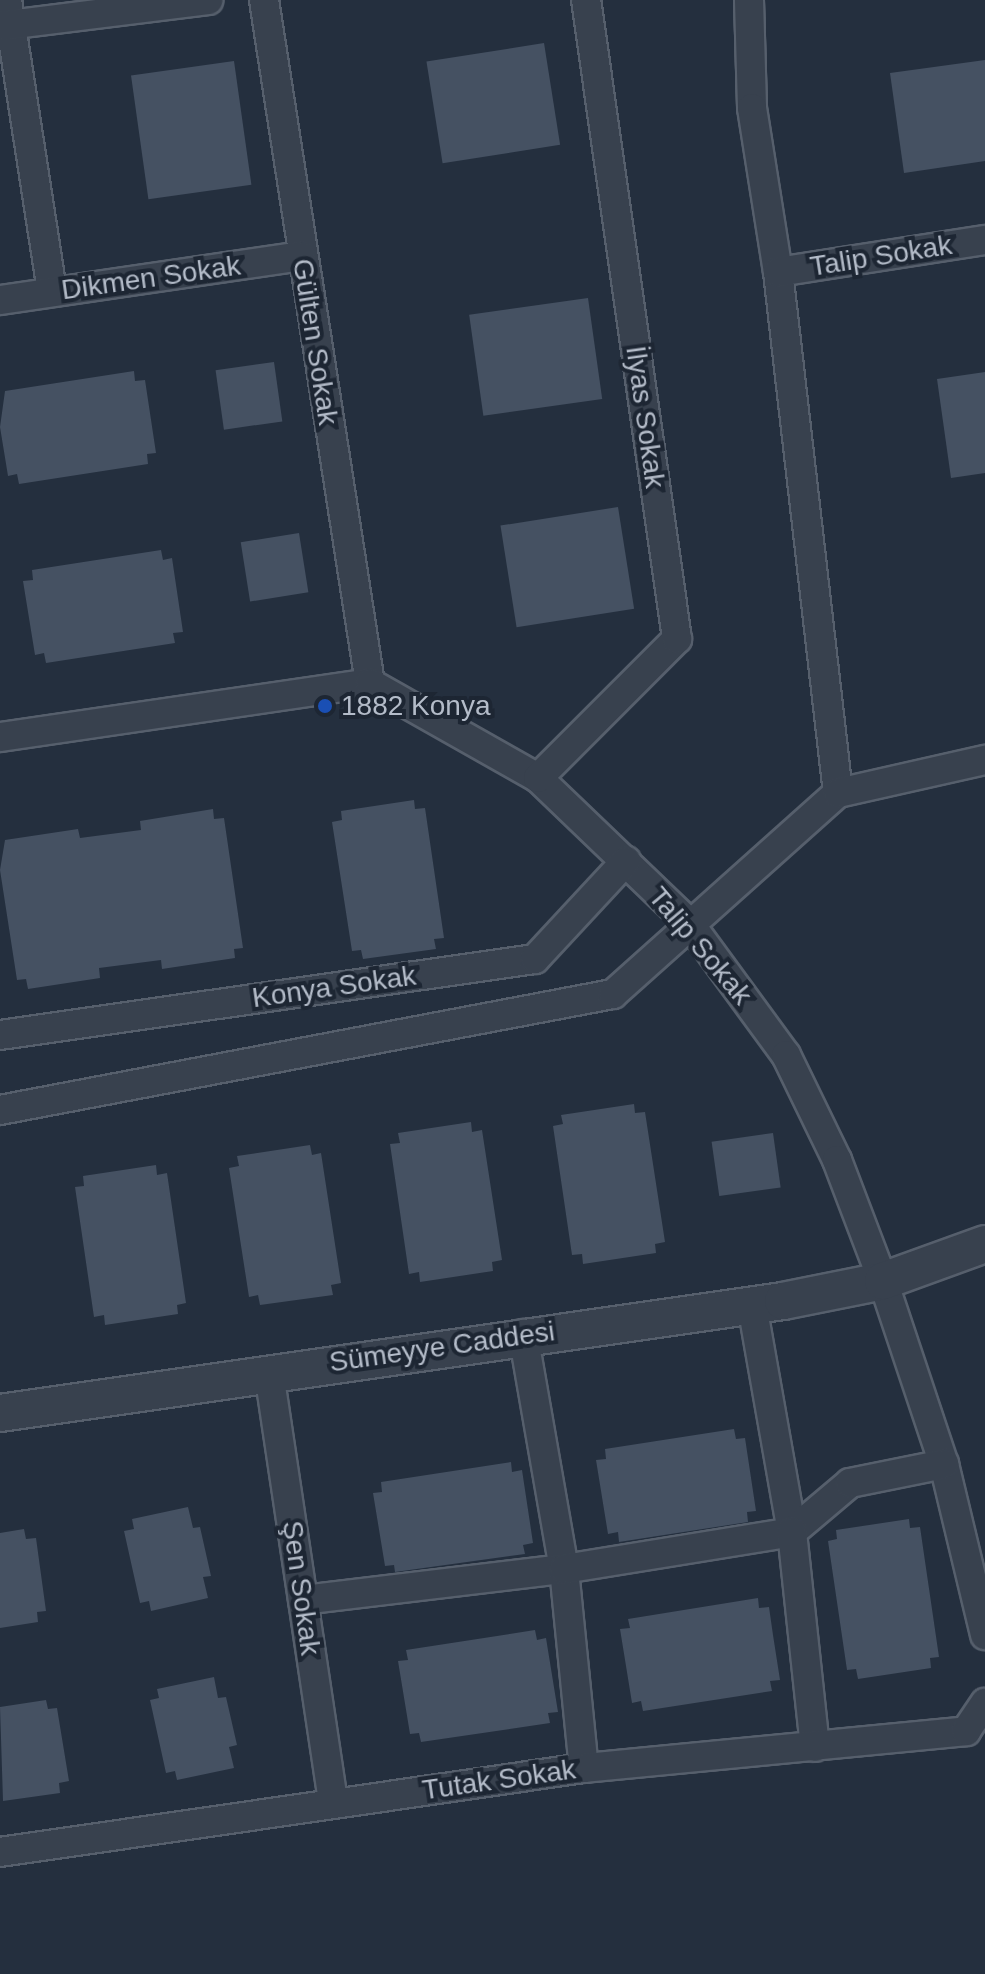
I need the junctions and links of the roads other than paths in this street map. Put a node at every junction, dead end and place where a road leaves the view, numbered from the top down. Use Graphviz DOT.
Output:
graph roads {
  1 [pos="208,0"];
  2 [pos="264,0"];
  3 [pos="586,0"];
  4 [pos="749,0"];
  5 [pos="6,17"];
  6 [pos="985,240"];
  7 [pos="301,256"];
  8 [pos="778,272"];
  9 [pos="52,292"];
  10 [pos="0,300"];
  11 [pos="370,683"];
  12 [pos="0,737"];
  13 [pos="985,760"];
  14 [pos="538,778"];
  15 [pos="838,793"];
  16 [pos="626,861"];
  17 [pos="690,924"];
  18 [pos="0,1035"];
  19 [pos="0,1110"];
  20 [pos="985,1244"];
  21 [pos="883,1281"];
  22 [pos="752,1305"];
  23 [pos="523,1334"];
  24 [pos="269,1373"];
  25 [pos="0,1413"];
  26 [pos="944,1464"];
  27 [pos="792,1532"];
  28 [pos="564,1569"];
  29 [pos="303,1600"];
  30 [pos="985,1635"];
  31 [pos="985,1703"];
  32 [pos="815,1747"];
  33 [pos="584,1768"];
  34 [pos="333,1803"];
  35 [pos="0,1852"];
  1 -- 5 [label="street"];
  2 -- 7 [label="street, Gülten Sokak"];
  3 -- 14 [label="street, İlyas Sokak"];
  4 -- 8 [label="street"];
  5 -- 9 [label="street"];
  6 -- 8 [label="street, Talip Sokak"];
  7 -- 9 [label="street, Dikmen Sokak"];
  7 -- 11 [label="street, Gülten Sokak"];
  8 -- 15 [label="street"];
  9 -- 10 [label="street, Dikmen Sokak"];
  11 -- 12 [label="street"];
  11 -- 14 [label="street, Talip Sokak"];
  13 -- 15 [label="street"];
  14 -- 16 [label="street, Talip Sokak"];
  15 -- 17 [label="street"];
  16 -- 17 [label="street, Talip Sokak"];
  16 -- 18 [label="street, Konya Sokak"];
  17 -- 19 [label="street"];
  17 -- 21 [label="street, Talip Sokak"];
  20 -- 21 [label="street, Sümeyye Caddesi"];
  21 -- 22 [label="street, Sümeyye Caddesi"];
  21 -- 26 [label="street, Talip Sokak"];
  22 -- 23 [label="street, Sümeyye Caddesi"];
  22 -- 27 [label="street"];
  23 -- 24 [label="street, Sümeyye Caddesi"];
  23 -- 28 [label="street"];
  24 -- 25 [label="street, Sümeyye Caddesi"];
  24 -- 29 [label="street, Şen Sokak"];
  26 -- 27 [label="street"];
  26 -- 30 [label="street, Talip Sokak"];
  27 -- 28 [label="street"];
  27 -- 32 [label="street"];
  28 -- 29 [label="street"];
  28 -- 33 [label="street"];
  29 -- 34 [label="street, Şen Sokak"];
  31 -- 32 [label="street, Tutak Sokak"];
  32 -- 33 [label="street, Tutak Sokak"];
  33 -- 34 [label="street, Tutak Sokak"];
  34 -- 35 [label="street, Tutak Sokak"];
}
